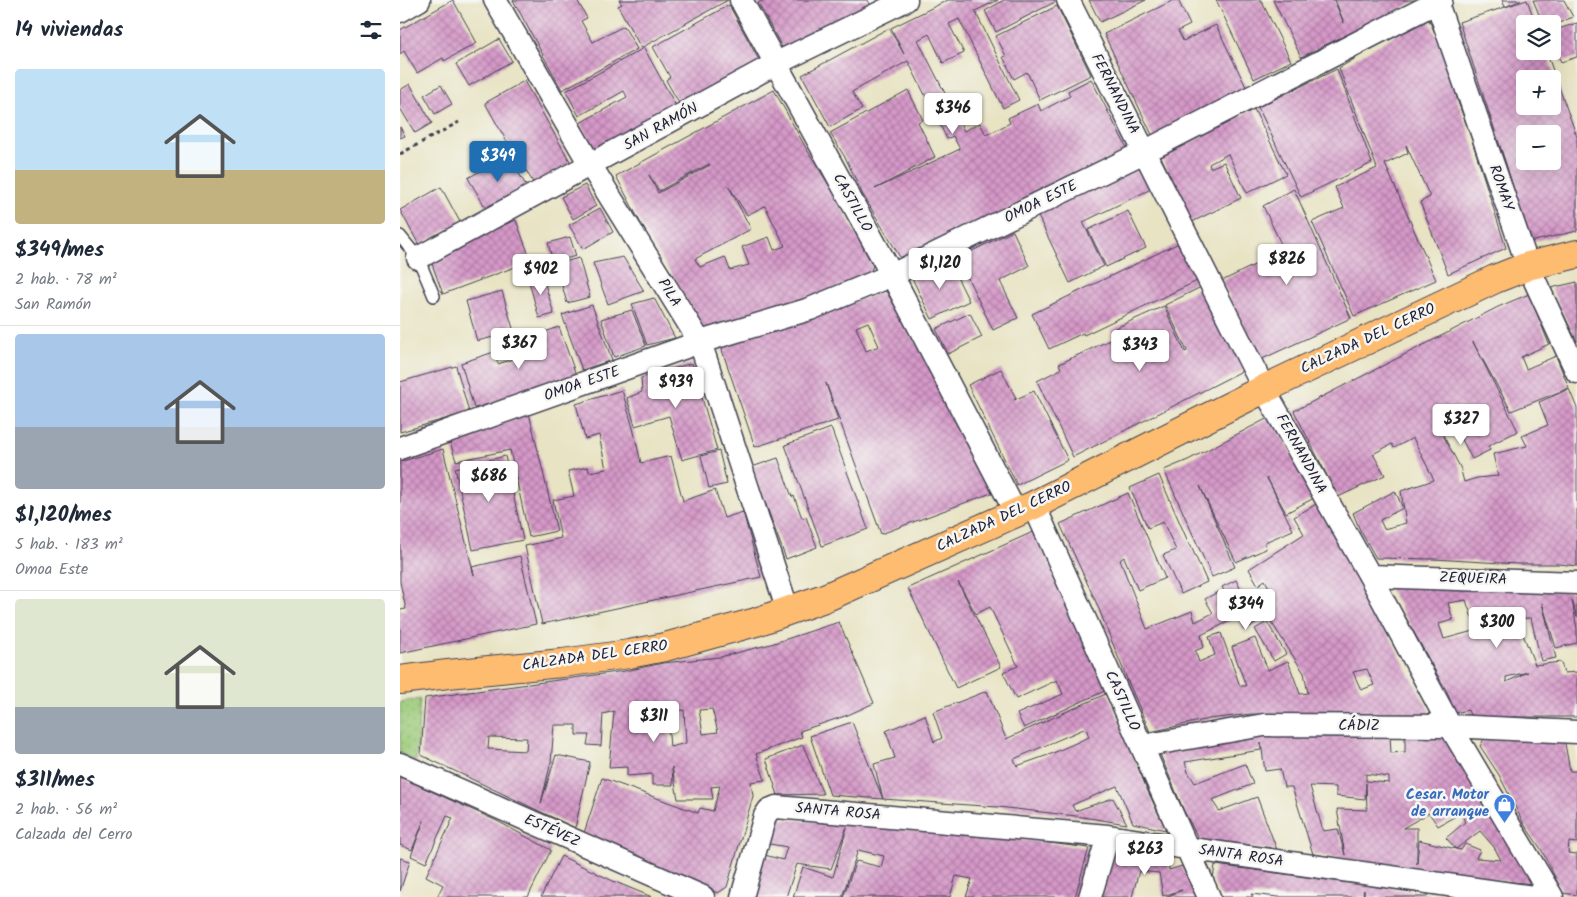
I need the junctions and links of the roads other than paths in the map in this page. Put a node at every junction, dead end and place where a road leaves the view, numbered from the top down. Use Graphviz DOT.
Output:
graph roads {
  1 [pos="494,0"];
  2 [pos="741,0"];
  3 [pos="906,0"];
  4 [pos="1068,0"];
  5 [pos="1438,1"];
  6 [pos="775,64"];
  7 [pos="1144,152"];
  8 [pos="591,166"];
  9 [pos="400,236"];
  10 [pos="1577,254"];
  11 [pos="418,258"];
  12 [pos="1528,266"];
  13 [pos="892,275"];
  14 [pos="434,296"];
  15 [pos="700,342"];
  16 [pos="1577,372"];
  17 [pos="1264,389"];
  18 [pos="400,448"];
  19 [pos="1025,509"];
  20 [pos="1370,576"];
  21 [pos="1577,583"];
  22 [pos="788,611"];
  23 [pos="400,680"];
  24 [pos="1450,726"];
  25 [pos="1577,732"];
  26 [pos="1142,746"];
  27 [pos="400,764"];
  28 [pos="1108,836"];
  29 [pos="1186,848"];
  30 [pos="1437,890"];
  31 [pos="703,897"];
  32 [pos="742,897"];
  33 [pos="1090,897"];
  34 [pos="1209,897"];
  35 [pos="1533,897"];
  36 [pos="1552,897"];
  1 -- 8 [label="street, PILA"];
  2 -- 6 [label="street, CASTILLO"];
  3 -- 6 [label="street, SAN RAMÓN"];
  4 -- 7 [label="street, FERNANDINA"];
  5 -- 7 [label="street, OMOA ESTE"];
  5 -- 12 [label="street, ROMAY"];
  6 -- 8 [label="street, SAN RAMÓN"];
  6 -- 13 [label="street, CASTILLO"];
  7 -- 13 [label="street, OMOA ESTE"];
  7 -- 17 [label="street, FERNANDINA"];
  8 -- 11 [label="street, SAN RAMÓN"];
  8 -- 15 [label="street, PILA"];
  9 -- 11 [label="lane"];
  10 -- 12 [label="main road, CALZADA DEL CERRO"];
  11 -- 14 [label="lane"];
  12 -- 16 [label="street, ROMAY"];
  12 -- 17 [label="main road, CALZADA DEL CERRO"];
  13 -- 15 [label="street, OMOA ESTE"];
  13 -- 19 [label="street, CASTILLO"];
  15 -- 18 [label="street, OMOA ESTE"];
  15 -- 22 [label="street, PILA"];
  17 -- 19 [label="main road, CALZADA DEL CERRO"];
  17 -- 20 [label="street, FERNANDINA"];
  19 -- 22 [label="main road, CALZADA DEL CERRO"];
  19 -- 26 [label="street, CASTILLO"];
  20 -- 21 [label="street, ZEQUEIRA"];
  20 -- 24 [label="street, FERNANDINA"];
  22 -- 23 [label="main road, CALZADA DEL CERRO"];
  24 -- 25 [label="street, CÁDIZ"];
  24 -- 26 [label="street, CÁDIZ"];
  24 -- 36 [label="street, FERNANDINA"];
  26 -- 29 [label="street, CASTILLO"];
  27 -- 31 [label="street, ESTÉVEZ"];
  28 -- 29 [label="street, SANTA ROSA"];
  28 -- 32 [label="street, SANTA ROSA"];
  28 -- 33 [label="street"];
  29 -- 30 [label="street, SANTA ROSA"];
  29 -- 34 [label="street, CASTILLO"];
  30 -- 35 [label="street, SANTA ROSA"];
}
